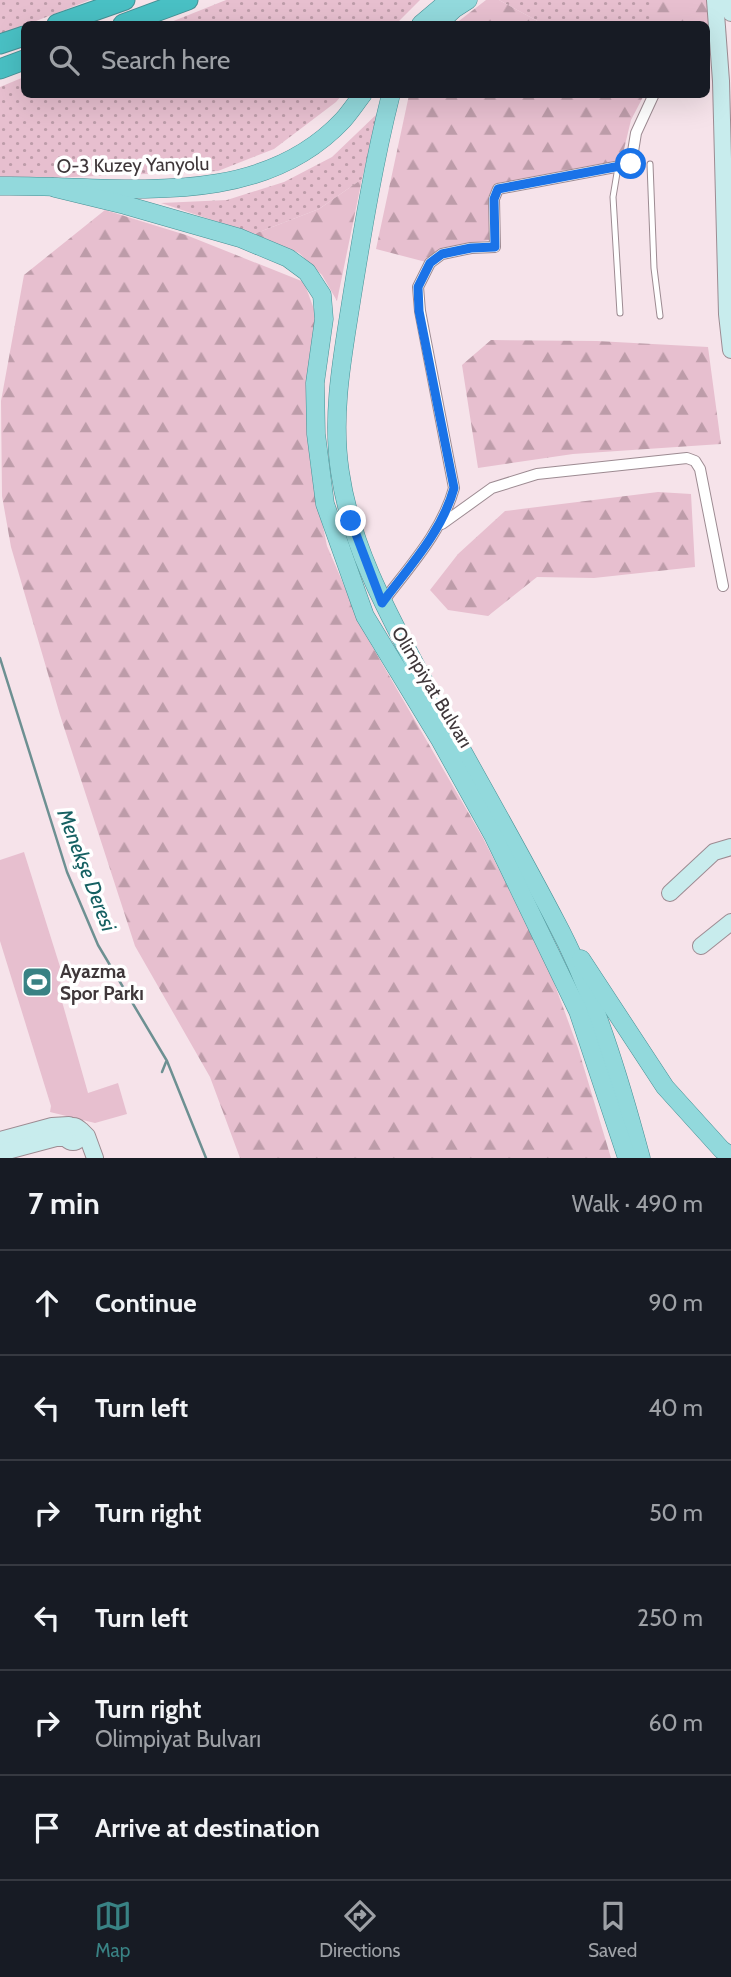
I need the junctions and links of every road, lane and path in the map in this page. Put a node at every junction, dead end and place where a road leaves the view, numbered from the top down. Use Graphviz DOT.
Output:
graph roads {
  1 [pos="125,0"];
  2 [pos="188,0"];
  3 [pos="449,0"];
  4 [pos="468,0"];
  5 [pos="715,0"];
  6 [pos="731,0"];
  7 [pos="731,13"];
  8 [pos="66,21"];
  9 [pos="132,21"];
  10 [pos="424,21"];
  11 [pos="441,21"];
  12 [pos="21,37"];
  13 [pos="712,42"];
  14 [pos="0,44"];
  15 [pos="21,61"];
  16 [pos="0,69"];
  17 [pos="360,98"];
  18 [pos="390,98"];
  19 [pos="652,98"];
  20 [pos="650,164"];
  21 [pos="618,167"];
  22 [pos="0,186"];
  23 [pos="55,188"];
  24 [pos="620,313"];
  25 [pos="660,316"];
  26 [pos="731,350"];
  27 [pos="438,526"];
  28 [pos="723,586"];
  29 [pos="382,603"];
  30 [pos="731,847"];
  31 [pos="670,893"];
  32 [pos="731,922"];
  33 [pos="558,924"];
  34 [pos="701,946"];
  35 [pos="74,1139"];
  36 [pos="0,1140"];
  37 [pos="0,1153"];
  38 [pos="731,1156"];
  39 [pos="95,1158"];
  40 [pos="627,1158"];
  41 [pos="641,1158"];
  1 -- 8 [label="highway"];
  2 -- 9 [label="highway"];
  3 -- 10 [label="main road"];
  4 -- 11 [label="main road"];
  5 -- 13 [label="street"];
  6 -- 7 [label="street"];
  12 -- 14 [label="highway"];
  13 -- 26 [label="street"];
  15 -- 16 [label="highway"];
  17 -- 23 [label="main road, O-3 Kuzey Yanyolu"];
  18 -- 29 [label="main road, Olimpiyat Bulvarı"];
  19 -- 21 [label="street"];
  20 -- 25 [label="lane"];
  21 -- 24 [label="lane"];
  21 -- 27 [label="street"];
  22 -- 23 [label="main road, O-3 Kuzey Yanyolu"];
  23 -- 40 [label="main road, Olimpiyat Bulvarı"];
  27 -- 28 [label="street"];
  27 -- 29 [label="street"];
  29 -- 33 [label="main road, Olimpiyat Bulvarı"];
  30 -- 31 [label="street"];
  32 -- 34 [label="street"];
  33 -- 38 [label="main road"];
  33 -- 41 [label="main road, Olimpiyat Bulvarı"];
  35 -- 36 [label="street"];
  35 -- 37 [label="street"];
  35 -- 39 [label="street"];
}
